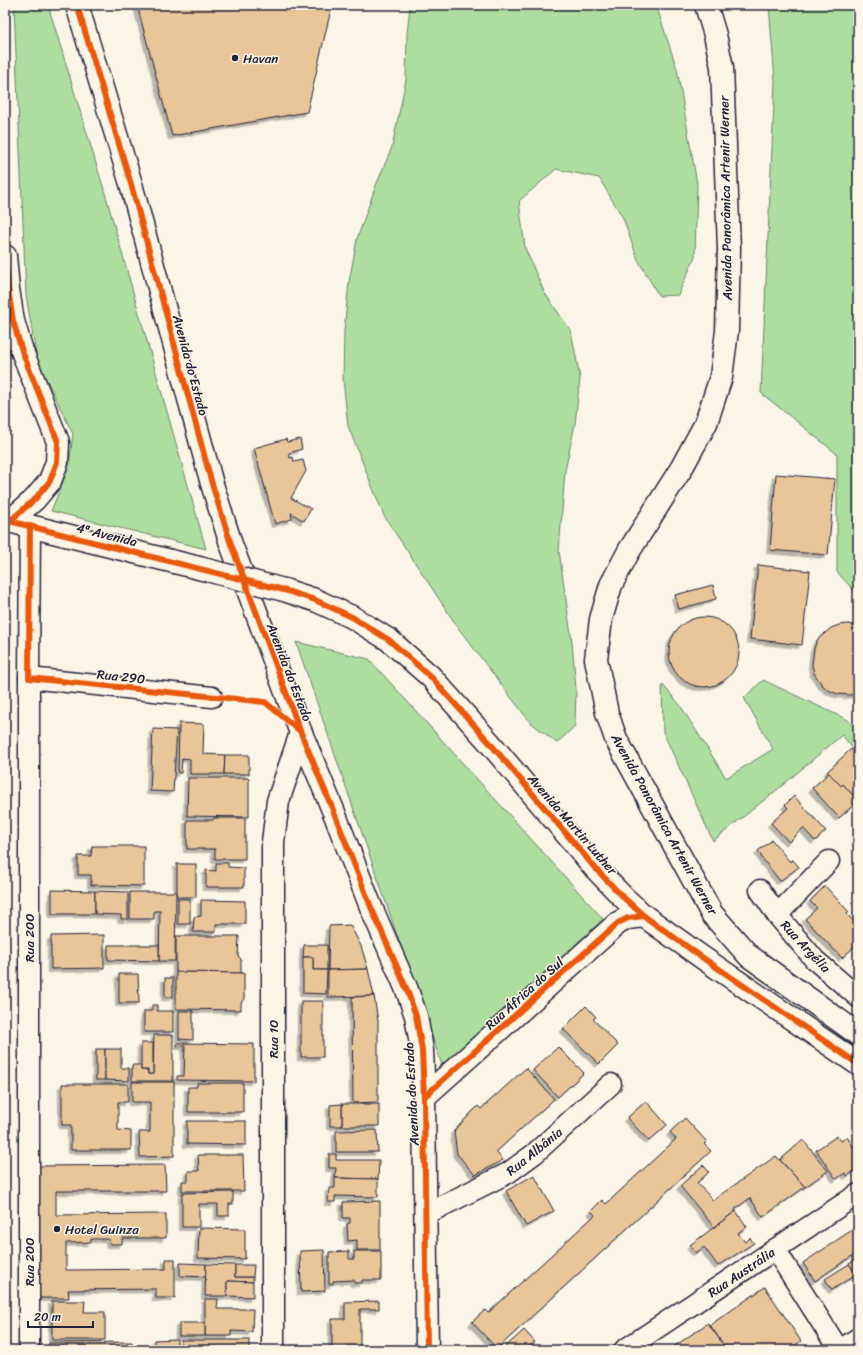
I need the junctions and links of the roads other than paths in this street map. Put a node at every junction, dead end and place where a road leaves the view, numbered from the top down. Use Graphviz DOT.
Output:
graph roads {
  1 [pos="77,5"];
  2 [pos="706,5"];
  3 [pos="5,256"];
  4 [pos="7,520"];
  5 [pos="30,526"];
  6 [pos="284,590"];
  7 [pos="29,678"];
  8 [pos="212,697"];
  9 [pos="301,733"];
  10 [pos="829,861"];
  11 [pos="760,890"];
  12 [pos="777,915"];
  13 [pos="644,916"];
  14 [pos="858,997"];
  15 [pos="858,1034"];
  16 [pos="858,1064"];
  17 [pos="611,1084"];
  18 [pos="424,1097"];
  19 [pos="858,1194"];
  20 [pos="426,1214"];
  21 [pos="775,1249"];
  22 [pos="858,1338"];
  23 [pos="28,1350"];
  24 [pos="273,1350"];
  25 [pos="427,1350"];
  26 [pos="624,1350"];
  27 [pos="840,1350"];
  1 -- 9 [label="main road, Avenida do Estado"];
  2 -- 15 [label="main road, Avenida Panorâmica Artenir Werner"];
  3 -- 4 [label="main road"];
  4 -- 5 [label="main road, 4ª Avenida"];
  5 -- 6 [label="main road, 4ª Avenida, bridge"];
  5 -- 7 [label="street, Rua 200"];
  6 -- 13 [label="main road, Avenida Martin Luther"];
  7 -- 8 [label="street, Rua 290"];
  7 -- 23 [label="street, Rua 200"];
  9 -- 18 [label="main road, Avenida do Estado"];
  9 -- 24 [label="main road, Rua 10"];
  10 -- 12 [label="street"];
  11 -- 12 [label="street, Rua Argélia"];
  12 -- 14 [label="street, Rua Argélia"];
  13 -- 16 [label="main road, Avenida Martin Luther"];
  13 -- 18 [label="main road, Rua África do Sul"];
  17 -- 20 [label="street, Rua Albânia"];
  18 -- 20 [label="main road, Avenida do Estado"];
  19 -- 21 [label="street, Rua Austrália"];
  20 -- 25 [label="main road, Avenida do Estado"];
  21 -- 26 [label="street, Rua Austrália"];
  21 -- 27 [label="street"];
  22 -- 27 [label="street"];
}
